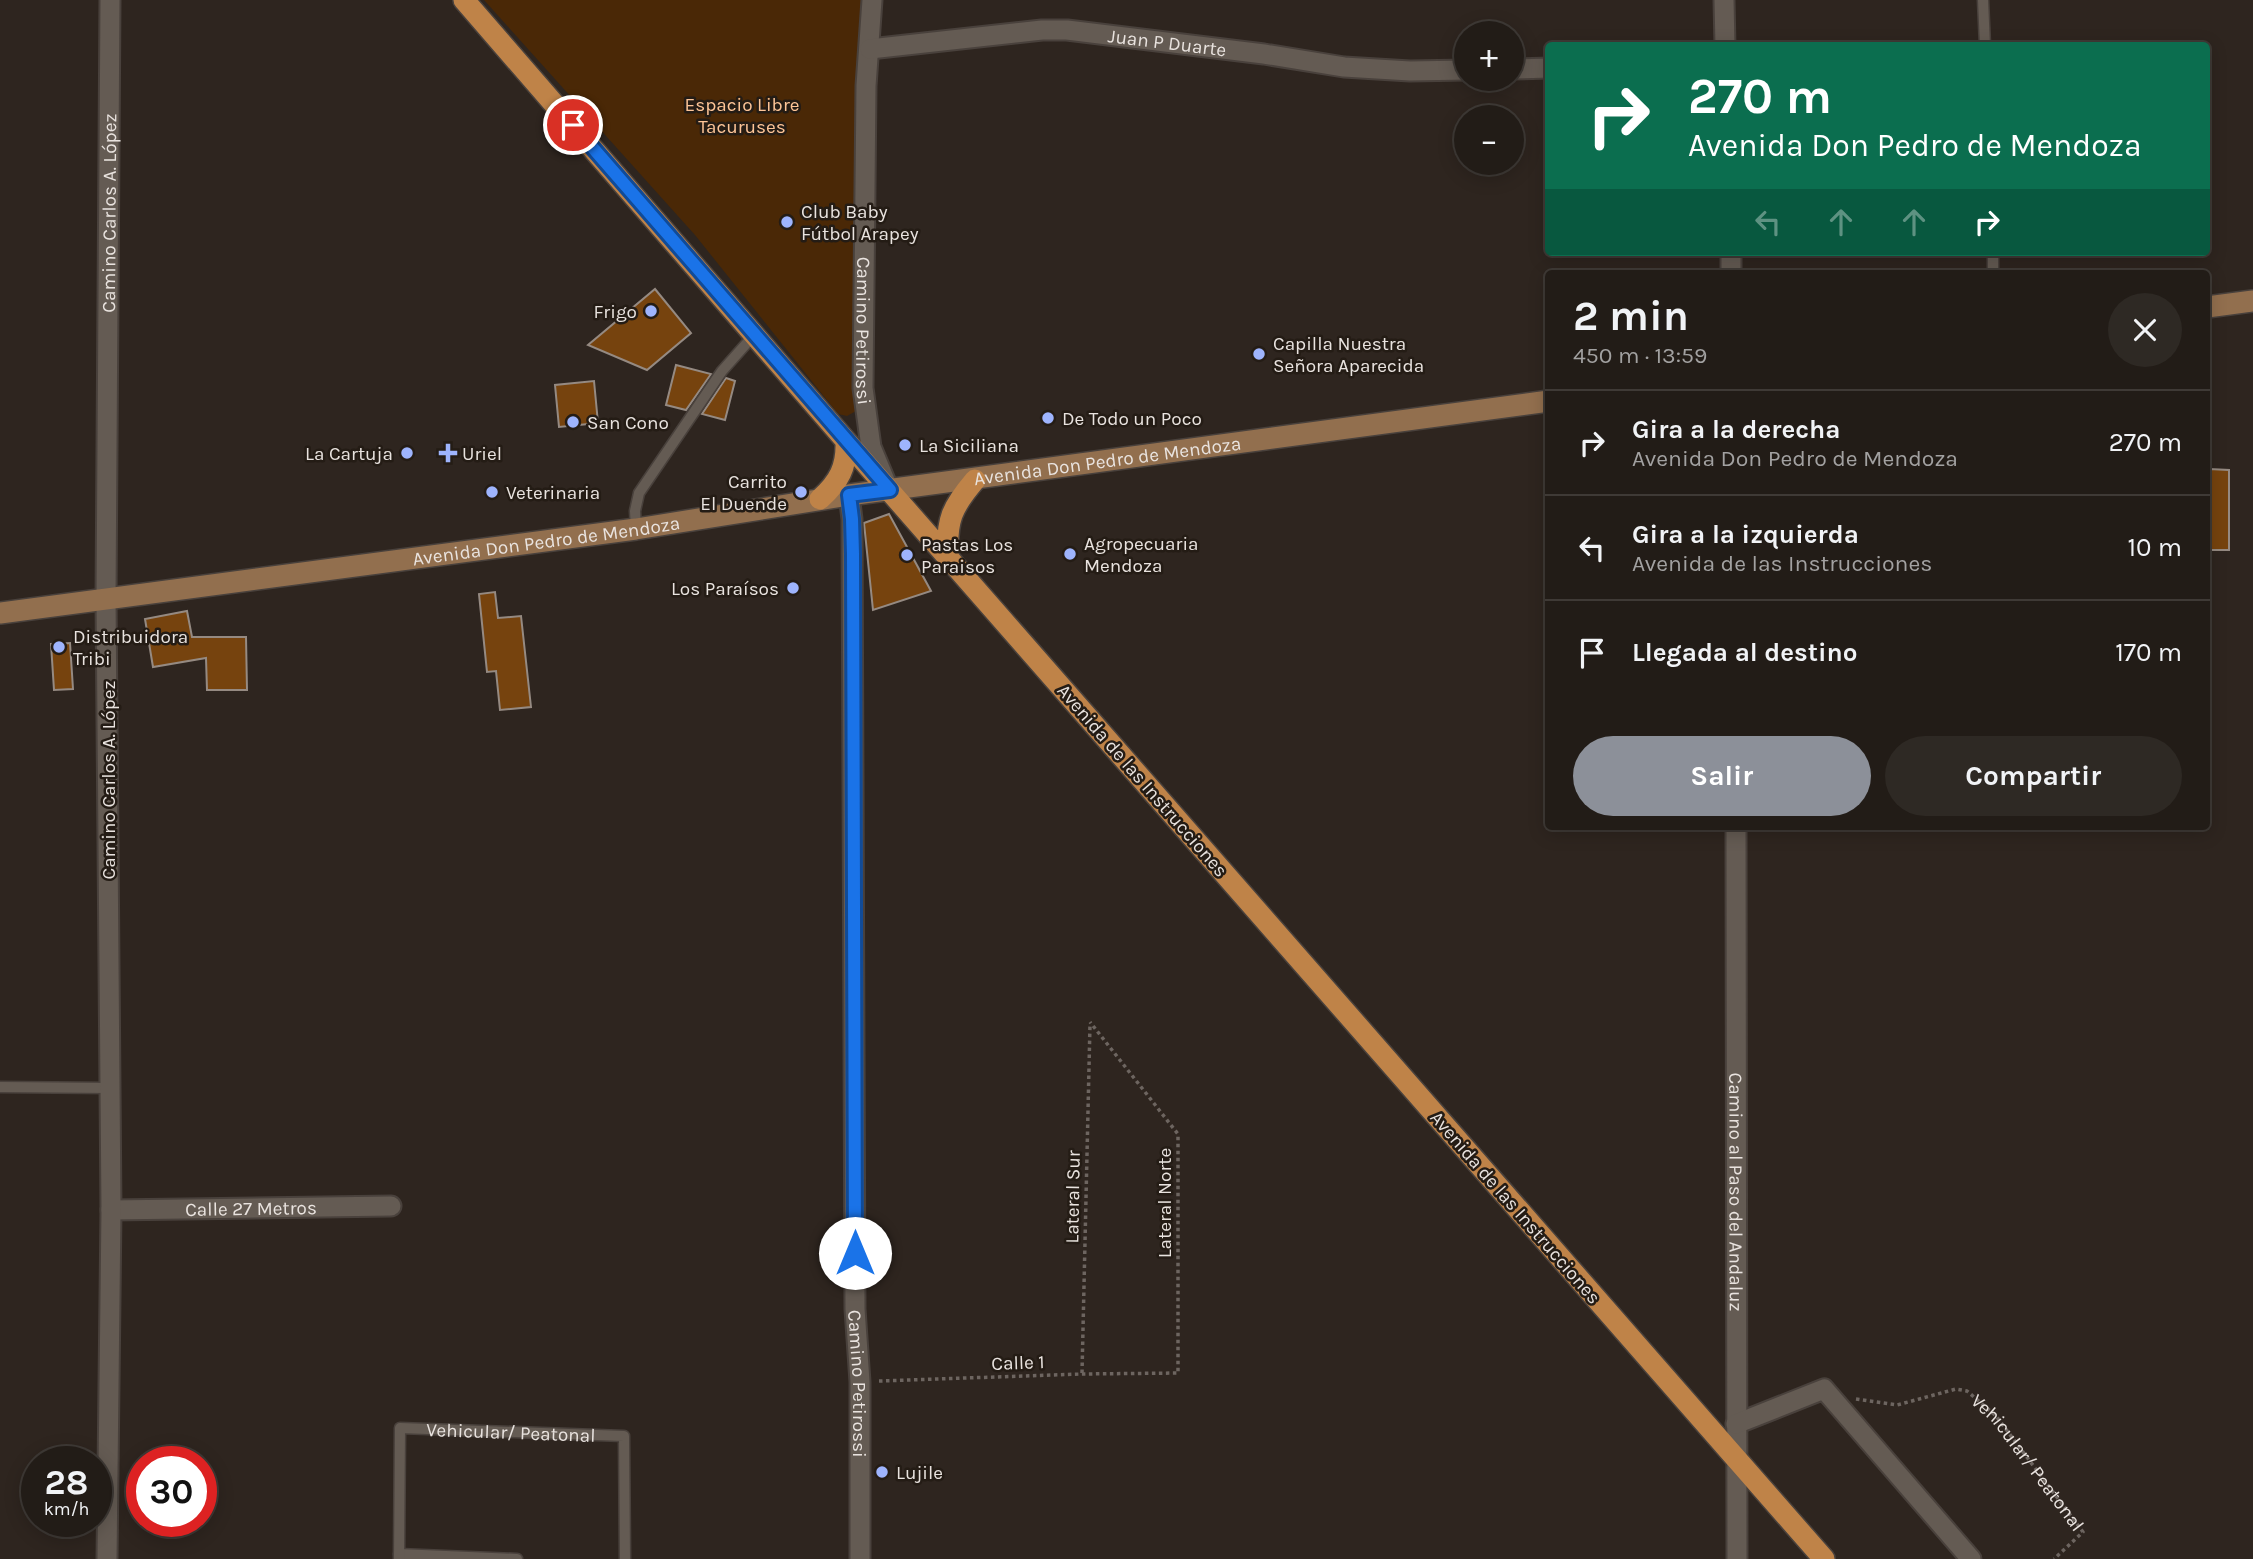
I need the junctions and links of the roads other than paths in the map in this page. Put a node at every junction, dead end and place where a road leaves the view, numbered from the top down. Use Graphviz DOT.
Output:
graph roads {
  1 [pos="110,0"];
  2 [pos="464,0"];
  3 [pos="872,0"];
  4 [pos="1724,0"];
  5 [pos="1983,0"];
  6 [pos="1725,42"];
  7 [pos="1985,42"];
  8 [pos="870,49"];
  9 [pos="1545,68"];
  10 [pos="1524,69"];
  11 [pos="1454,70"];
  12 [pos="2253,300"];
  13 [pos="2210,307"];
  14 [pos="754,335"];
  15 [pos="1545,402"];
  16 [pos="846,441"];
  17 [pos="975,480"];
  18 [pos="890,490"];
  19 [pos="849,495"];
  20 [pos="820,499"];
  21 [pos="636,528"];
  22 [pos="947,556"];
  23 [pos="106,598"];
  24 [pos="0,613"];
  25 [pos="1736,830"];
  26 [pos="0,1087"];
  27 [pos="110,1088"];
  28 [pos="391,1206"];
  29 [pos="111,1210"];
  30 [pos="1736,1424"];
  31 [pos="1737,1460"];
  32 [pos="399,1556"];
  33 [pos="107,1559"];
  34 [pos="516,1559"];
  35 [pos="625,1559"];
  36 [pos="860,1559"];
  37 [pos="1737,1559"];
  38 [pos="1824,1559"];
  39 [pos="1971,1559"];
  1 -- 23 [label="street, Camino Carlos A. López"];
  2 -- 14 [label="main road, Avenida de las Instrucciones"];
  3 -- 8 [label="street, Camino Petirossi"];
  4 -- 6 [label="street"];
  5 -- 7 [label="lane"];
  8 -- 11 [label="street, Juan P Duarte"];
  8 -- 18 [label="street, Camino Petirossi"];
  9 -- 10 [label="street"];
  12 -- 13 [label="main road"];
  14 -- 16 [label="main road, Avenida de las Instrucciones"];
  14 -- 21 [label="lane"];
  15 -- 17 [label="main road, Avenida Don Pedro de Mendoza"];
  16 -- 18 [label="main road, Avenida de las Instrucciones"];
  16 -- 20 [label="main road"];
  17 -- 18 [label="main road, Avenida Don Pedro de Mendoza"];
  17 -- 22 [label="main road"];
  18 -- 19 [label="main road, Avenida Don Pedro de Mendoza"];
  18 -- 22 [label="main road, Avenida de las Instrucciones"];
  19 -- 20 [label="main road, Avenida Don Pedro de Mendoza"];
  19 -- 36 [label="street, Camino Petirossi"];
  20 -- 21 [label="main road, Avenida Don Pedro de Mendoza"];
  21 -- 23 [label="main road, Avenida Don Pedro de Mendoza"];
  22 -- 31 [label="main road, Avenida de las Instrucciones"];
  23 -- 24 [label="main road, Avenida Don Pedro de Mendoza"];
  23 -- 27 [label="street, Camino Carlos A. López"];
  25 -- 30 [label="street, Camino al Paso del Andaluz"];
  26 -- 27 [label="lane"];
  27 -- 29 [label="street, Camino Carlos A. López"];
  28 -- 29 [label="street, Calle 27 Metros"];
  29 -- 33 [label="street, Camino Carlos A. López"];
  30 -- 31 [label="street, Camino al Paso del Andaluz"];
  30 -- 39 [label="street"];
  31 -- 37 [label="street, Camino al Paso del Andaluz"];
  31 -- 38 [label="main road, Avenida de las Instrucciones"];
  32 -- 34 [label="lane, Vehicular/ Peatonal"];
  32 -- 35 [label="lane, Vehicular/ Peatonal"];
}
